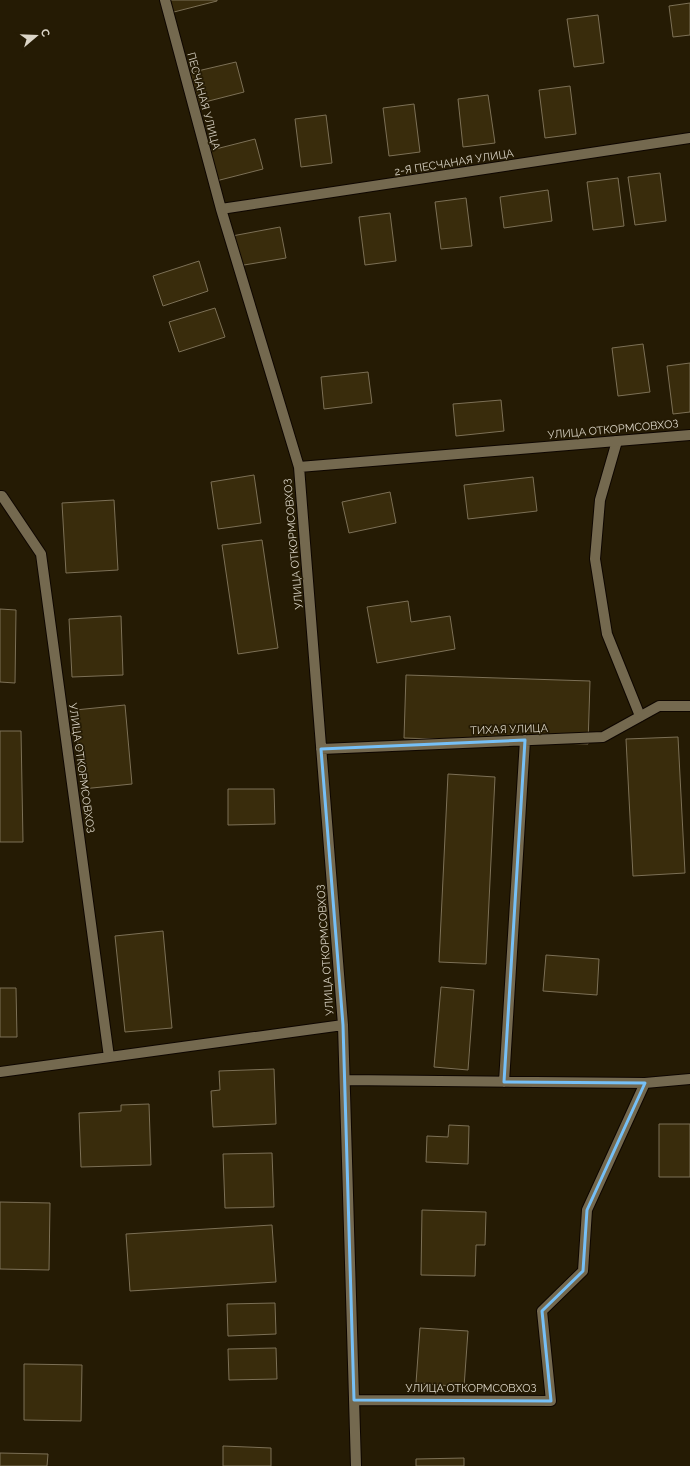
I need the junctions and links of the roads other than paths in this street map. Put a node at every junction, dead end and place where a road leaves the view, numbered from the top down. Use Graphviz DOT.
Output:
graph roads {
  1 [pos="165,0"];
  2 [pos="690,138"];
  3 [pos="221,209"];
  4 [pos="690,435"];
  5 [pos="617,441"];
  6 [pos="299,467"];
  7 [pos="0,496"];
  8 [pos="690,706"];
  9 [pos="640,716"];
  10 [pos="525,740"];
  11 [pos="322,749"];
  12 [pos="343,1025"];
  13 [pos="109,1057"];
  14 [pos="0,1072"];
  15 [pos="690,1079"];
  16 [pos="345,1080"];
  17 [pos="504,1082"];
  18 [pos="645,1083"];
  19 [pos="354,1400"];
  20 [pos="356,1466"];
  1 -- 3 [label="street, ПЕСЧАНАЯ УЛИЦА"];
  2 -- 3 [label="street, 2-Я ПЕСЧАНАЯ УЛИЦА"];
  3 -- 6 [label="street, УЛИЦА ОТКОРМСОВХОЗ"];
  4 -- 5 [label="street, УЛИЦА ОТКОРМСОВХОЗ"];
  5 -- 6 [label="street, УЛИЦА ОТКОРМСОВХОЗ"];
  5 -- 9 [label="street"];
  6 -- 11 [label="street, УЛИЦА ОТКОРМСОВХОЗ"];
  7 -- 13 [label="street, УЛИЦА ОТКОРМСОВХОЗ"];
  8 -- 9 [label="street, ТИХАЯ УЛИЦА"];
  9 -- 10 [label="street, ТИХАЯ УЛИЦА"];
  10 -- 11 [label="street, ТИХАЯ УЛИЦА"];
  10 -- 17 [label="street"];
  11 -- 12 [label="street, УЛИЦА ОТКОРМСОВХОЗ"];
  12 -- 13 [label="street, УЛИЦА ОТКОРМСОВХОЗ"];
  12 -- 16 [label="street, УЛИЦА ОТКОРМСОВХОЗ"];
  13 -- 14 [label="street, УЛИЦА ОТКОРМСОВХОЗ"];
  15 -- 18 [label="street"];
  16 -- 17 [label="street"];
  16 -- 19 [label="street, УЛИЦА ОТКОРМСОВХОЗ"];
  17 -- 18 [label="street"];
  18 -- 19 [label="street, УЛИЦА ОТКОРМСОВХОЗ"];
  19 -- 20 [label="street, УЛИЦА ОТКОРМСОВХОЗ"];
}
